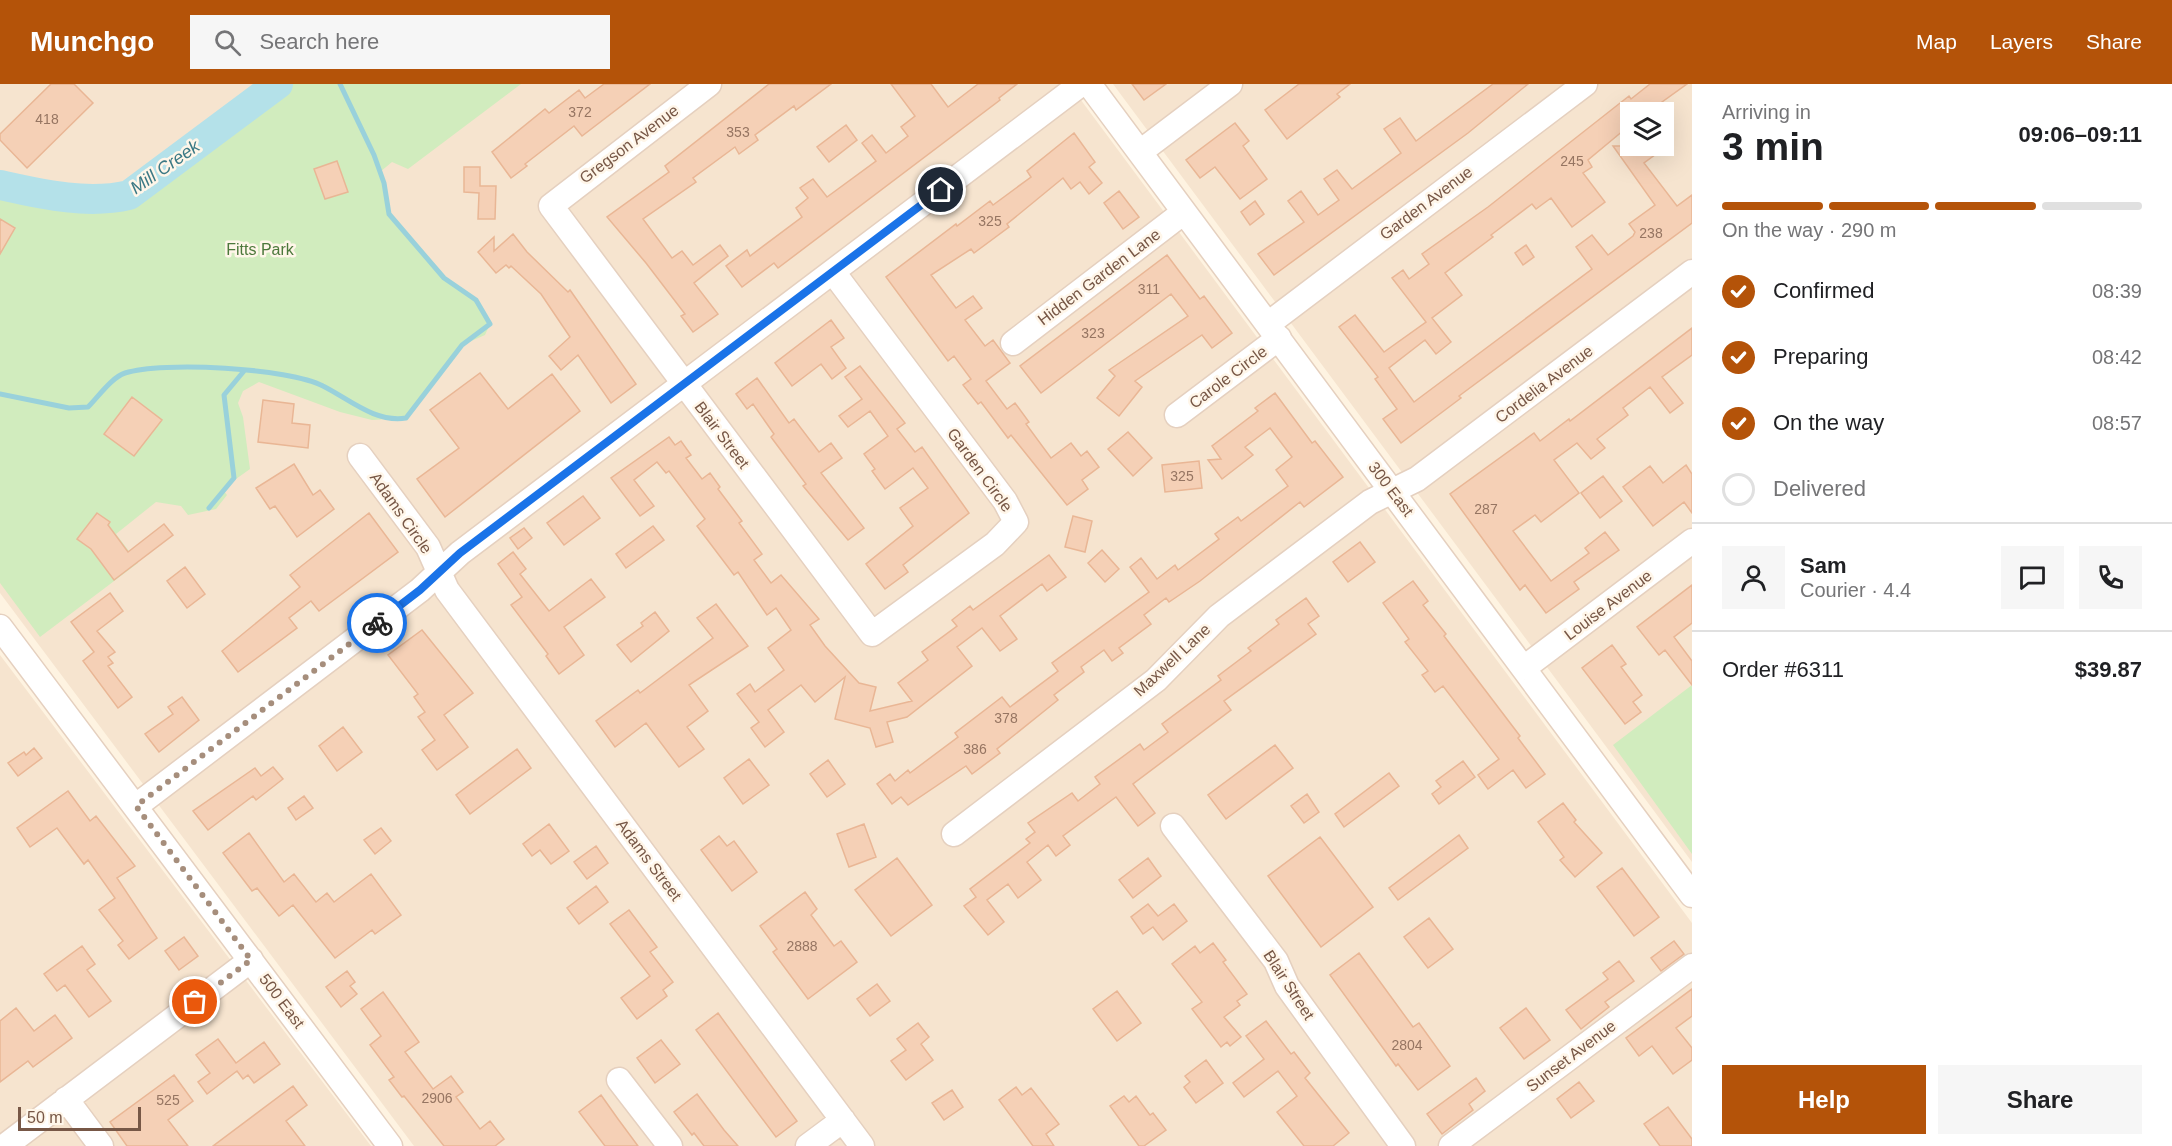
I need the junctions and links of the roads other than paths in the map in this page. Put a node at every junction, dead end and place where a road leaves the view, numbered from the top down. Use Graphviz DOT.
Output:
graph roads {
  1 [pos="709,84"];
  2 [pos="1081,84"];
  3 [pos="1089,84"];
  4 [pos="1230,84"];
  5 [pos="1585,84"];
  6 [pos="1140,152"];
  7 [pos="551,206"];
  8 [pos="1184,212"];
  9 [pos="833,272"];
  10 [pos="1692,272"];
  11 [pos="1273,331"];
  12 [pos="1012,343"];
  13 [pos="684,384"];
  14 [pos="1177,416"];
  15 [pos="360,456"];
  16 [pos="1393,491"];
  17 [pos="1692,541"];
  18 [pos="439,572"];
  19 [pos="0,627"];
  20 [pos="872,634"];
  21 [pos="1524,668"];
  22 [pos="136,806"];
  23 [pos="1173,826"];
  24 [pos="954,834"];
  25 [pos="1692,895"];
  26 [pos="251,960"];
  27 [pos="1692,966"];
  28 [pos="619,1080"];
  29 [pos="66,1100"];
  30 [pos="843,1120"];
  31 [pos="5,1146"];
  32 [pos="101,1146"];
  33 [pos="390,1146"];
  34 [pos="670,1146"];
  35 [pos="808,1146"];
  36 [pos="862,1146"];
  37 [pos="1403,1146"];
  38 [pos="1451,1146"];
  1 -- 7 [label="street, Gregson Avenue"];
  2 -- 9 [label="street"];
  3 -- 6 [label="street, 300 East"];
  4 -- 6 [label="street"];
  5 -- 11 [label="street, Garden Avenue"];
  6 -- 8 [label="street, 300 East"];
  7 -- 13 [label="street, Blair Street"];
  8 -- 11 [label="street, 300 East"];
  8 -- 12 [label="street, Hidden Garden Lane"];
  9 -- 13 [label="street"];
  9 -- 20 [label="street, Garden Circle"];
  10 -- 16 [label="street, Cordelia Avenue"];
  11 -- 14 [label="street, Carole Circle"];
  11 -- 16 [label="street, 300 East"];
  13 -- 18 [label="street"];
  13 -- 20 [label="street, Blair Street"];
  15 -- 18 [label="street, Adams Circle"];
  16 -- 21 [label="street, 300 East"];
  16 -- 24 [label="street, Maxwell Lane"];
  17 -- 21 [label="street, Louise Avenue"];
  18 -- 22 [label="street"];
  18 -- 30 [label="street, Adams Street"];
  19 -- 22 [label="street, 500 East"];
  21 -- 25 [label="street, 300 East"];
  22 -- 26 [label="street, 500 East"];
  23 -- 37 [label="street, Blair Street"];
  26 -- 29 [label="street"];
  26 -- 33 [label="street, 500 East"];
  27 -- 38 [label="street, Sunset Avenue"];
  28 -- 34 [label="street"];
  29 -- 31 [label="street"];
  29 -- 32 [label="street"];
  30 -- 35 [label="street"];
  30 -- 36 [label="street, Adams Street"];
}
